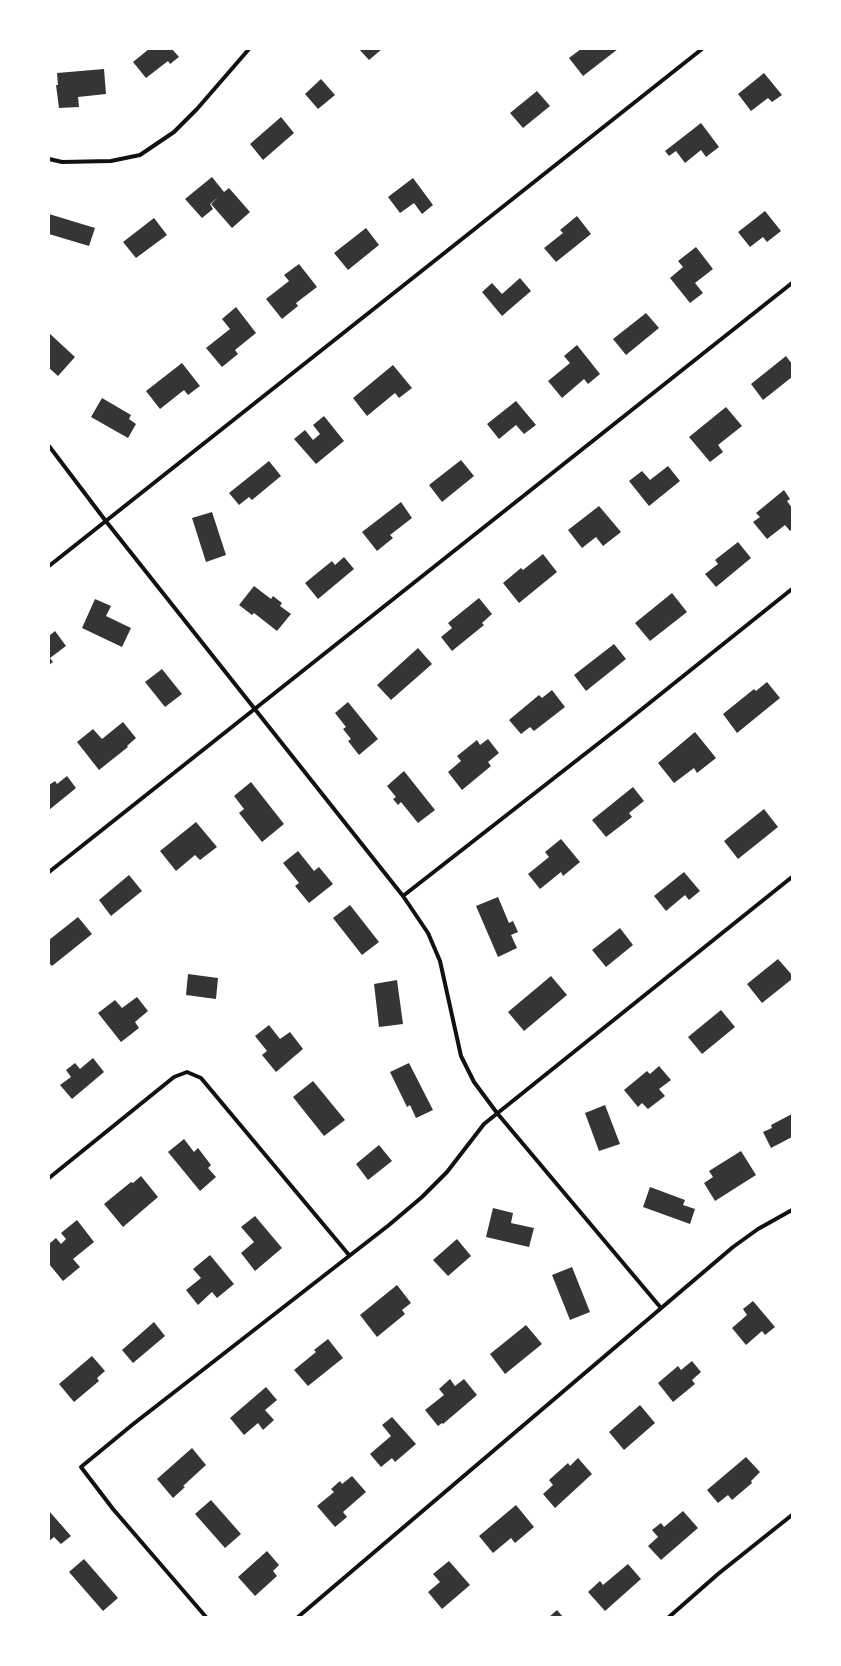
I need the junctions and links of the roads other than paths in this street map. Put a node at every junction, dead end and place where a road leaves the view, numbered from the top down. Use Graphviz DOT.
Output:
graph roads {
  1 [pos="249,49"];
  2 [pos="702,49"];
  3 [pos="49,159"];
  4 [pos="792,283"];
  5 [pos="49,446"];
  6 [pos="105,520"];
  7 [pos="49,566"];
  8 [pos="792,589"];
  9 [pos="256,709"];
  10 [pos="49,872"];
  11 [pos="792,877"];
  12 [pos="403,896"];
  13 [pos="497,1113"];
  14 [pos="49,1178"];
  15 [pos="792,1210"];
  16 [pos="349,1255"];
  17 [pos="661,1308"];
  18 [pos="792,1515"];
  19 [pos="206,1617"];
  20 [pos="298,1617"];
  21 [pos="669,1617"];
  1 -- 3 [label="street"];
  2 -- 6 [label="street"];
  4 -- 9 [label="street"];
  5 -- 6 [label="street"];
  6 -- 7 [label="street"];
  6 -- 9 [label="street"];
  8 -- 12 [label="street"];
  9 -- 10 [label="street"];
  9 -- 12 [label="street"];
  11 -- 13 [label="street"];
  12 -- 13 [label="street"];
  13 -- 16 [label="street"];
  13 -- 17 [label="street"];
  14 -- 16 [label="street"];
  15 -- 17 [label="street"];
  16 -- 19 [label="street"];
  17 -- 20 [label="street"];
  18 -- 21 [label="street"];
}
